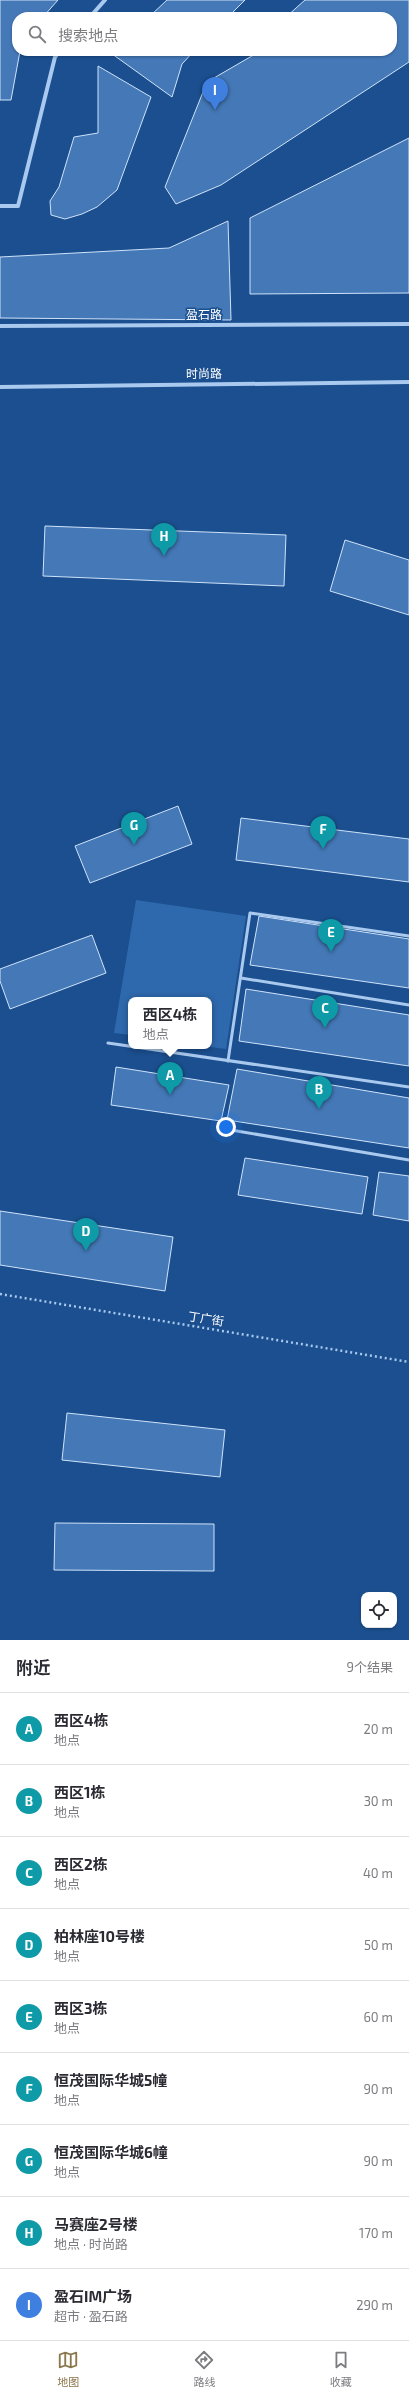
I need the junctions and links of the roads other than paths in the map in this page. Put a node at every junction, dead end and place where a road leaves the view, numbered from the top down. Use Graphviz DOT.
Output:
graph roads {
  1 [pos="105,0"];
  2 [pos="94,12"];
  3 [pos="56,56"];
  4 [pos="0,206"];
  5 [pos="409,324"];
  6 [pos="0,326"];
  7 [pos="409,382"];
  8 [pos="0,387"];
  9 [pos="409,936"];
  10 [pos="241,978"];
  11 [pos="409,1005"];
  12 [pos="108,1043"];
  13 [pos="128,1046"];
  14 [pos="148,1049"];
  15 [pos="228,1061"];
  16 [pos="409,1087"];
  17 [pos="225,1129"];
  18 [pos="409,1160"];
  1 -- 2 [label="street"];
  3 -- 4 [label="street"];
  5 -- 6 [label="street, 盈石路"];
  7 -- 8 [label="street, 时尚路"];
  9 -- 10 [label="lane"];
  10 -- 11 [label="lane"];
  10 -- 15 [label="lane"];
  12 -- 13 [label="lane"];
  14 -- 15 [label="lane"];
  15 -- 16 [label="lane"];
  17 -- 18 [label="lane"];
}
